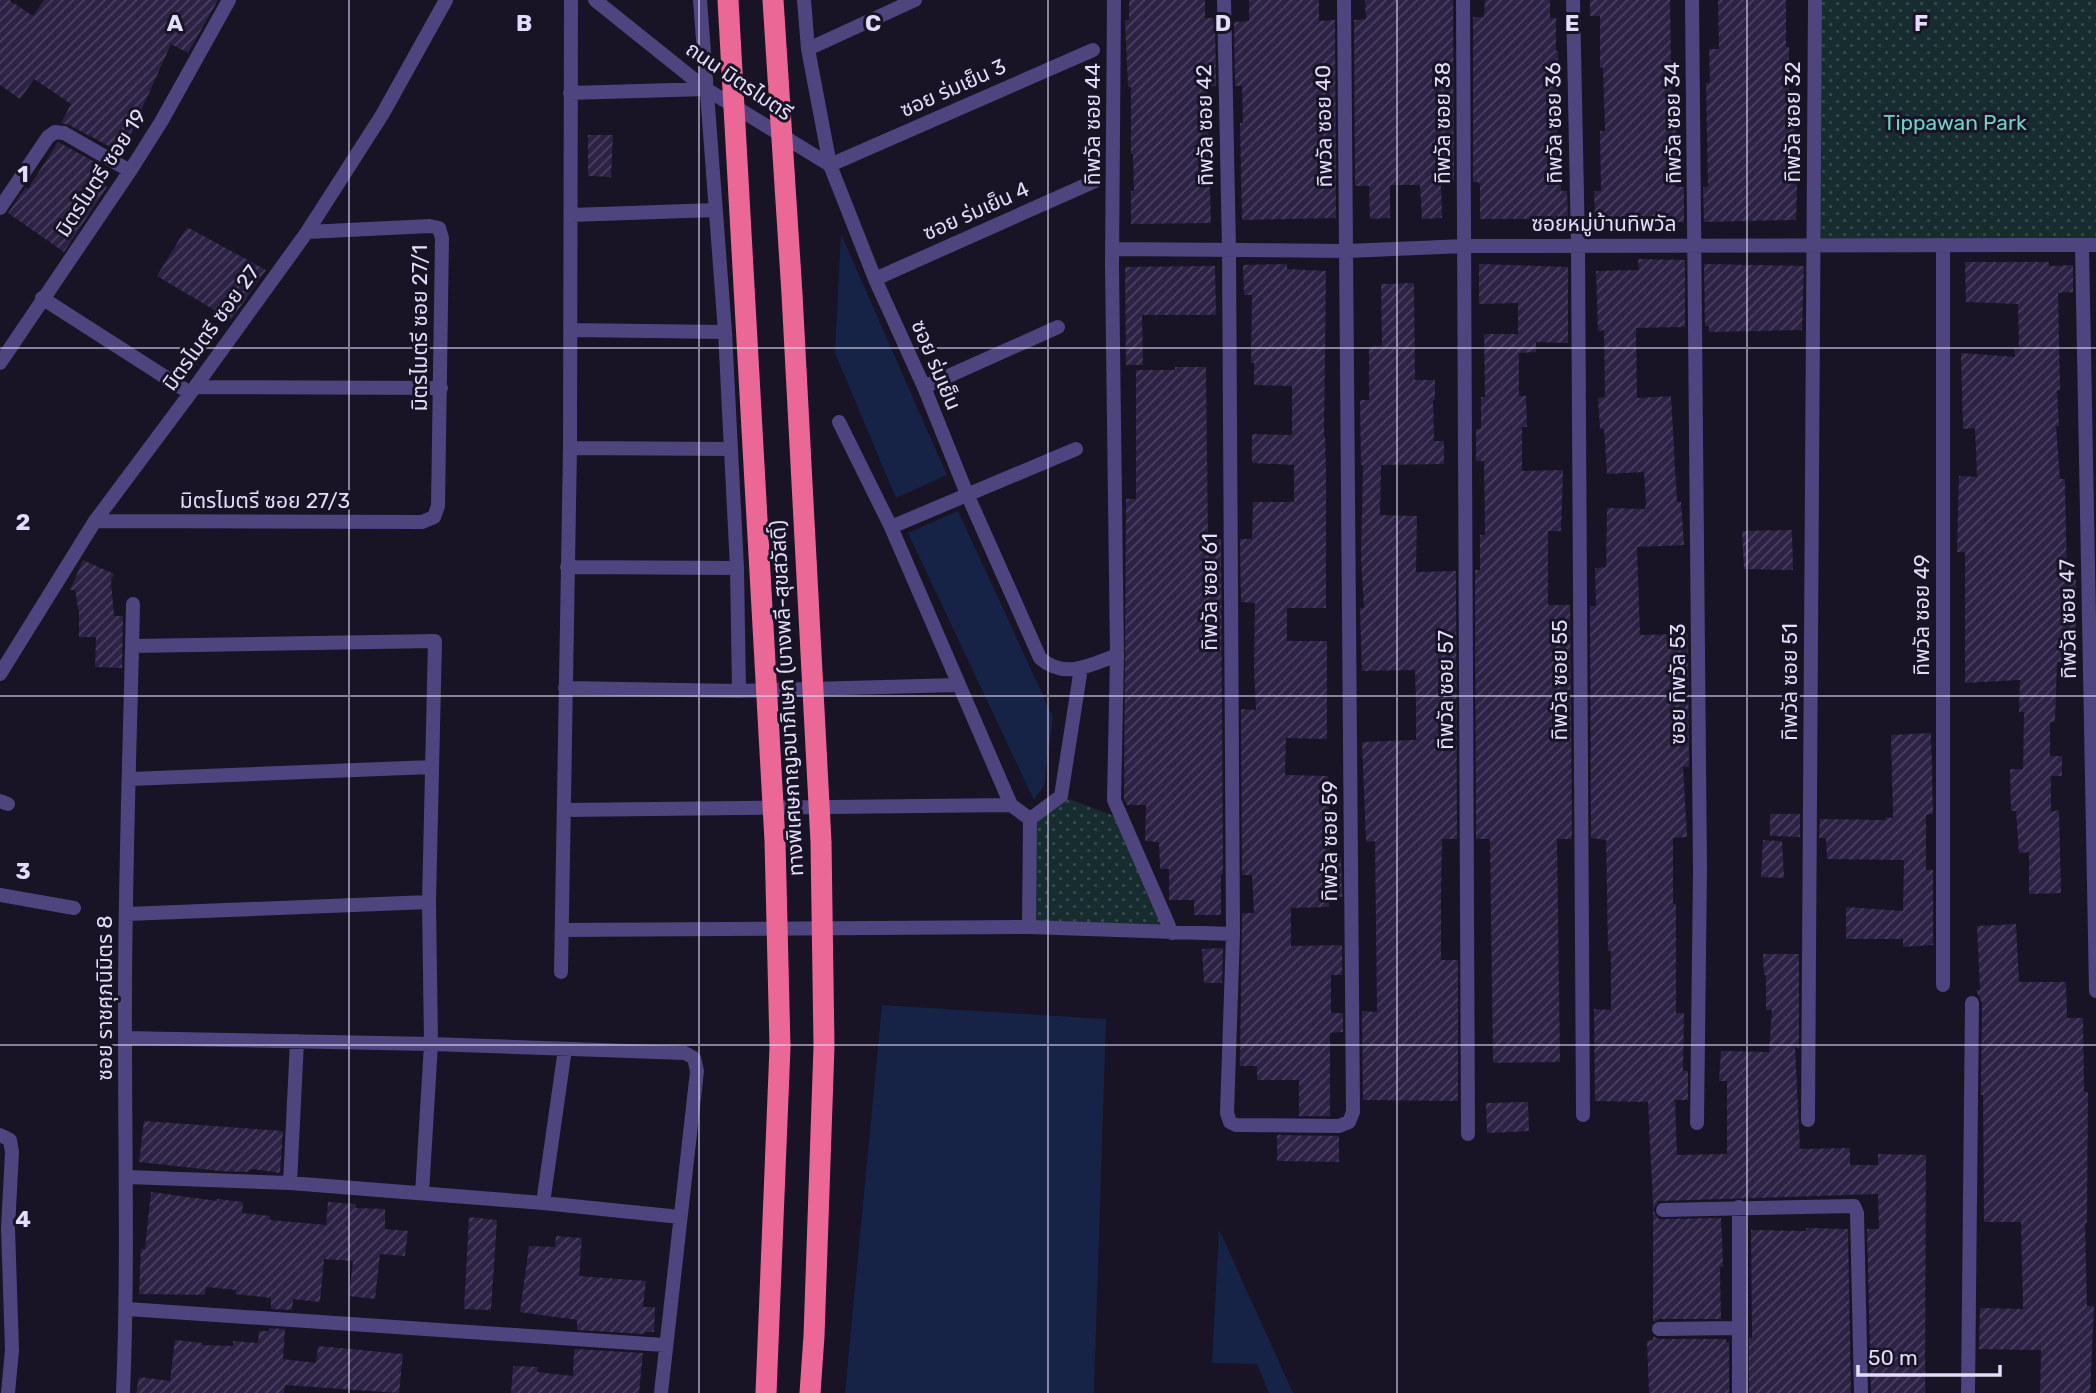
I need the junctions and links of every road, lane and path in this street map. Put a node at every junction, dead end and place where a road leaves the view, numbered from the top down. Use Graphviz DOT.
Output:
graph roads {
  1 [pos="229,0"];
  2 [pos="446,0"];
  3 [pos="571,0"];
  4 [pos="595,0"];
  5 [pos="700,0"];
  6 [pos="728,0"];
  7 [pos="773,0"];
  8 [pos="804,0"];
  9 [pos="915,0"];
  10 [pos="1114,0"];
  11 [pos="1224,0"];
  12 [pos="1344,0"];
  13 [pos="1463,0"];
  14 [pos="1573,0"];
  15 [pos="1692,0"];
  16 [pos="1815,0"];
  17 [pos="808,49"];
  18 [pos="1093,50"];
  19 [pos="706,89"];
  20 [pos="570,93"];
  21 [pos="830,165"];
  22 [pos="130,171"];
  23 [pos="1095,181"];
  24 [pos="0,208"];
  25 [pos="716,210"];
  26 [pos="571,215"];
  27 [pos="307,232"];
  28 [pos="1695,245"];
  29 [pos="1813,245"];
  30 [pos="1943,245"];
  31 [pos="2089,245"];
  32 [pos="1465,246"];
  33 [pos="1578,246"];
  34 [pos="1113,249"];
  35 [pos="1229,249"];
  36 [pos="1347,251"];
  37 [pos="875,279"];
  38 [pos="43,298"];
  39 [pos="1058,327"];
  40 [pos="570,330"];
  41 [pos="725,332"];
  42 [pos="0,363"];
  43 [pos="924,387"];
  44 [pos="441,388"];
  45 [pos="193,390"];
  46 [pos="839,422"];
  47 [pos="570,448"];
  48 [pos="731,449"];
  49 [pos="1076,449"];
  50 [pos="967,494"];
  51 [pos="434,517"];
  52 [pos="94,521"];
  53 [pos="891,527"];
  54 [pos="567,567"];
  55 [pos="737,568"];
  56 [pos="133,604"];
  57 [pos="132,646"];
  58 [pos="1117,654"];
  59 [pos="1081,668"];
  60 [pos="0,674"];
  61 [pos="958,685"];
  62 [pos="565,688"];
  63 [pos="739,691"];
  64 [pos="432,767"];
  65 [pos="130,779"];
  66 [pos="1011,805"];
  67 [pos="565,810"];
  68 [pos="1030,819"];
  69 [pos="0,895"];
  70 [pos="429,902"];
  71 [pos="74,908"];
  72 [pos="127,914"];
  73 [pos="1029,927"];
  74 [pos="562,930"];
  75 [pos="1172,933"];
  76 [pos="1233,933"];
  77 [pos="561,972"];
  78 [pos="1943,985"];
  79 [pos="2096,991"];
  80 [pos="1972,1003"];
  81 [pos="125,1038"];
  82 [pos="297,1041"];
  83 [pos="431,1044"];
  84 [pos="565,1049"];
  85 [pos="1583,1115"];
  86 [pos="1808,1120"];
  87 [pos="1697,1123"];
  88 [pos="0,1135"];
  89 [pos="1468,1135"];
  90 [pos="127,1177"];
  91 [pos="290,1183"];
  92 [pos="422,1193"];
  93 [pos="543,1203"];
  94 [pos="1739,1207"];
  95 [pos="1662,1210"];
  96 [pos="680,1217"];
  97 [pos="4,1245"];
  98 [pos="127,1309"];
  99 [pos="1738,1328"];
  100 [pos="1659,1329"];
  101 [pos="664,1345"];
  102 [pos="6,1349"];
  103 [pos="8,1393"];
  104 [pos="123,1393"];
  105 [pos="661,1393"];
  106 [pos="766,1393"];
  107 [pos="810,1393"];
  108 [pos="1739,1393"];
  109 [pos="1861,1393"];
  110 [pos="1968,1393"];
  1 -- 22 [label="street, มิตรไมตรี ซอย 19"];
  2 -- 27 [label="street, มิตรไมตรี ซอย 27"];
  3 -- 20 [label="street"];
  4 -- 19 [label="street, ถนน มิตรไมตรี"];
  5 -- 19 [label="street"];
  6 -- 106 [label="highway, ทางพิเศษกาญจนาภิเษก (บางพลี-สุขสวัสดิ์), bridge"];
  7 -- 107 [label="highway, ทางพิเศษกาญจนาภิเษก (บางพลี-สุขสวัสดิ์), bridge"];
  8 -- 17 [label="street, ซอย ร่มเย็น"];
  9 -- 17 [label="street"];
  10 -- 34 [label="street, ทิพวัล ซอย 44"];
  11 -- 35 [label="street, ทิพวัล ซอย 42"];
  12 -- 36 [label="street, ทิพวัล ซอย 40"];
  13 -- 32 [label="street, ทิพวัล ซอย 38"];
  14 -- 33 [label="street, ทิพวัล ซอย 36"];
  15 -- 28 [label="street, ทิพวัล ซอย 34"];
  16 -- 29 [label="street, ทิพวัล ซอย 32"];
  17 -- 21 [label="street, ซอย ร่มเย็น"];
  18 -- 21 [label="street, ซอย ร่มเย็น 3"];
  19 -- 20 [label="street"];
  19 -- 21 [label="street, ถนน มิตรไมตรี"];
  19 -- 25 [label="street"];
  20 -- 26 [label="street"];
  21 -- 37 [label="street, ซอย ร่มเย็น"];
  22 -- 24 [label="street"];
  22 -- 38 [label="street, มิตรไมตรี ซอย 19"];
  23 -- 37 [label="street, ซอย ร่มเย็น 4"];
  25 -- 26 [label="street"];
  25 -- 41 [label="street"];
  26 -- 40 [label="street"];
  27 -- 44 [label="street, มิตรไมตรี ซอย 27/1"];
  27 -- 45 [label="street, มิตรไมตรี ซอย 27"];
  28 -- 29 [label="street, ซอยหมู่บ้านทิพวัล"];
  28 -- 33 [label="street, ซอยหมู่บ้านทิพวัล"];
  28 -- 87 [label="street, ซอย ทิพวัล 53"];
  29 -- 30 [label="street, ซอยหมู่บ้านทิพวัล"];
  29 -- 86 [label="street, ทิพวัล ซอย 51"];
  30 -- 31 [label="street, ซอยหมู่บ้านทิพวัล"];
  30 -- 78 [label="street, ทิพวัล ซอย 49"];
  31 -- 79 [label="street, ทิพวัล ซอย 47"];
  32 -- 33 [label="street, ซอยหมู่บ้านทิพวัล"];
  32 -- 36 [label="street, ซอยหมู่บ้านทิพวัล"];
  32 -- 89 [label="street, ทิพวัล ซอย 57"];
  33 -- 85 [label="street, ทิพวัล ซอย 55"];
  34 -- 35 [label="street, ซอยหมู่บ้านทิพวัล"];
  34 -- 58 [label="street, ทิพวัล ซอย 44"];
  35 -- 36 [label="street, ซอยหมู่บ้านทิพวัล"];
  35 -- 76 [label="street, ทิพวัล ซอย 61"];
  36 -- 76 [label="street, ทิพวัล ซอย 59"];
  37 -- 43 [label="street, ซอย ร่มเย็น"];
  38 -- 42 [label="street, มิตรไมตรี ซอย 19"];
  38 -- 45 [label="street"];
  39 -- 43 [label="street"];
  40 -- 41 [label="street"];
  40 -- 47 [label="street"];
  41 -- 48 [label="street"];
  43 -- 50 [label="street, ซอย ร่มเย็น"];
  44 -- 45 [label="street"];
  44 -- 51 [label="street, มิตรไมตรี ซอย 27/1"];
  45 -- 52 [label="street, มิตรไมตรี ซอย 27"];
  46 -- 53 [label="street"];
  47 -- 48 [label="street"];
  47 -- 54 [label="street"];
  48 -- 55 [label="street"];
  49 -- 50 [label="street"];
  50 -- 53 [label="street"];
  50 -- 59 [label="street, ซอย ร่มเย็น"];
  51 -- 52 [label="street, มิตรไมตรี ซอย 27/3"];
  52 -- 60 [label="street, มิตรไมตรี ซอย 27"];
  53 -- 61 [label="street"];
  54 -- 55 [label="street"];
  54 -- 62 [label="street"];
  55 -- 63 [label="street"];
  56 -- 57 [label="street, ซอย ราชศุภนิมิตร 8"];
  57 -- 64 [label="street"];
  57 -- 65 [label="street, ซอย ราชศุภนิมิตร 8"];
  58 -- 59 [label="street, ซอย ร่มเย็น"];
  58 -- 75 [label="street, ทิพวัล ซอย 44"];
  59 -- 68 [label="street"];
  61 -- 63 [label="street"];
  61 -- 66 [label="street"];
  62 -- 63 [label="street"];
  62 -- 67 [label="street"];
  64 -- 65 [label="street"];
  64 -- 70 [label="street"];
  65 -- 72 [label="street, ซอย ราชศุภนิมิตร 8"];
  66 -- 67 [label="street"];
  66 -- 68 [label="street"];
  67 -- 74 [label="street"];
  68 -- 73 [label="street"];
  69 -- 71 [label="street"];
  70 -- 72 [label="street"];
  70 -- 83 [label="street"];
  72 -- 81 [label="street, ซอย ราชศุภนิมิตร 8"];
  73 -- 74 [label="street"];
  73 -- 75 [label="street"];
  74 -- 77 [label="street"];
  75 -- 76 [label="street"];
  80 -- 110 [label="street"];
  81 -- 82 [label="street"];
  81 -- 90 [label="street, ซอย ราชศุภนิมิตร 8"];
  82 -- 83 [label="street"];
  82 -- 91 [label="street"];
  83 -- 84 [label="street"];
  83 -- 92 [label="street"];
  84 -- 93 [label="street"];
  84 -- 96 [label="street"];
  88 -- 97 [label="street"];
  90 -- 91 [label="street"];
  90 -- 98 [label="street, ซอย ราชศุภนิมิตร 8"];
  91 -- 92 [label="street"];
  92 -- 93 [label="street"];
  93 -- 96 [label="street"];
  94 -- 95 [label="street"];
  94 -- 99 [label="street"];
  94 -- 109 [label="street"];
  96 -- 101 [label="street"];
  97 -- 102 [label="street"];
  98 -- 101 [label="street"];
  98 -- 104 [label="street, ซอย ราชศุภนิมิตร 8"];
  99 -- 100 [label="street"];
  99 -- 108 [label="street"];
  101 -- 105 [label="street"];
  102 -- 103 [label="street"];
}
